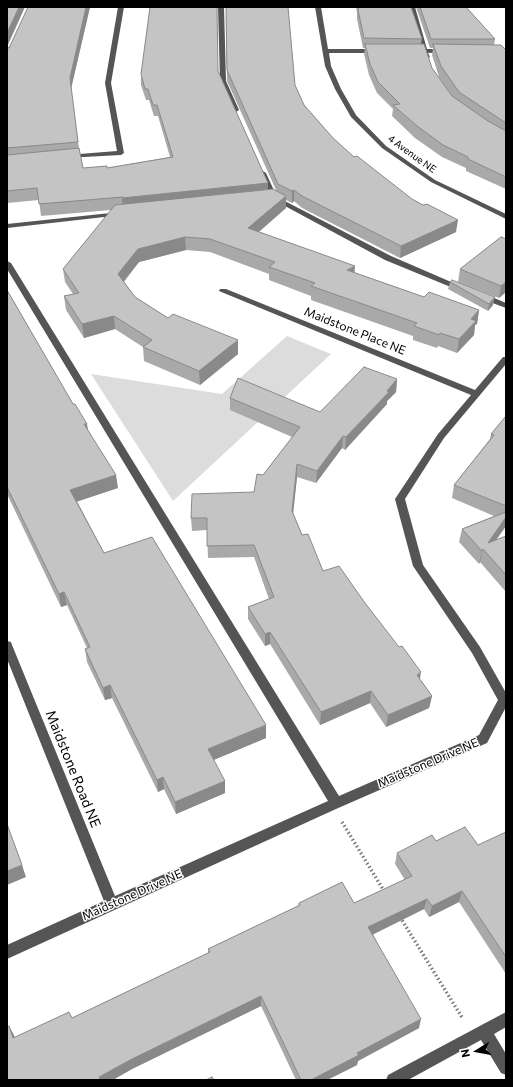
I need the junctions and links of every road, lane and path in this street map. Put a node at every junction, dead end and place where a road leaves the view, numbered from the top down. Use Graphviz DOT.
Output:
graph roads {
  1 [pos="121,7"];
  2 [pos="221,7"];
  3 [pos="318,7"];
  4 [pos="412,7"];
  5 [pos="325,51"];
  6 [pos="388,51"];
  7 [pos="410,51"];
  8 [pos="426,51"];
  9 [pos="455,52"];
  10 [pos="430,64"];
  11 [pos="239,118"];
  12 [pos="60,158"];
  13 [pos="261,169"];
  14 [pos="274,198"];
  15 [pos="266,199"];
  16 [pos="125,214"];
  17 [pos="506,217"];
  18 [pos="7,226"];
  19 [pos="7,263"];
  20 [pos="223,291"];
  21 [pos="469,291"];
  22 [pos="476,294"];
  23 [pos="506,306"];
  24 [pos="506,359"];
  25 [pos="477,394"];
  26 [pos="7,645"];
  27 [pos="334,804"];
  28 [pos="386,893"];
  29 [pos="112,904"];
  30 [pos="398,914"];
  31 [pos="7,952"];
  32 [pos="506,1019"];
  33 [pos="479,1034"];
  34 [pos="506,1068"];
  35 [pos="393,1080"];
  1 -- 12 [label="street"];
  2 -- 11 [label="street"];
  3 -- 5 [label="street, 4 Avenue NE"];
  4 -- 8 [label="street"];
  5 -- 6 [label="street"];
  5 -- 17 [label="street, 4 Avenue NE"];
  7 -- 8 [label="street"];
  8 -- 9 [label="street"];
  8 -- 10 [label="street"];
  13 -- 14 [label="street"];
  14 -- 15 [label="street"];
  14 -- 21 [label="street"];
  16 -- 18 [label="street"];
  19 -- 27 [label="street"];
  20 -- 25 [label="street, Maidstone Place NE"];
  22 -- 23 [label="street"];
  24 -- 25 [label="street, Maidstone Drive NE"];
  25 -- 27 [label="street, Maidstone Drive NE"];
  26 -- 29 [label="street, Maidstone Road NE"];
  27 -- 28 [label="path"];
  27 -- 29 [label="street, Maidstone Drive NE"];
  29 -- 31 [label="street, Maidstone Drive NE"];
  30 -- 33 [label="path"];
  32 -- 33 [label="street"];
  33 -- 34 [label="street"];
  33 -- 35 [label="street"];
}
